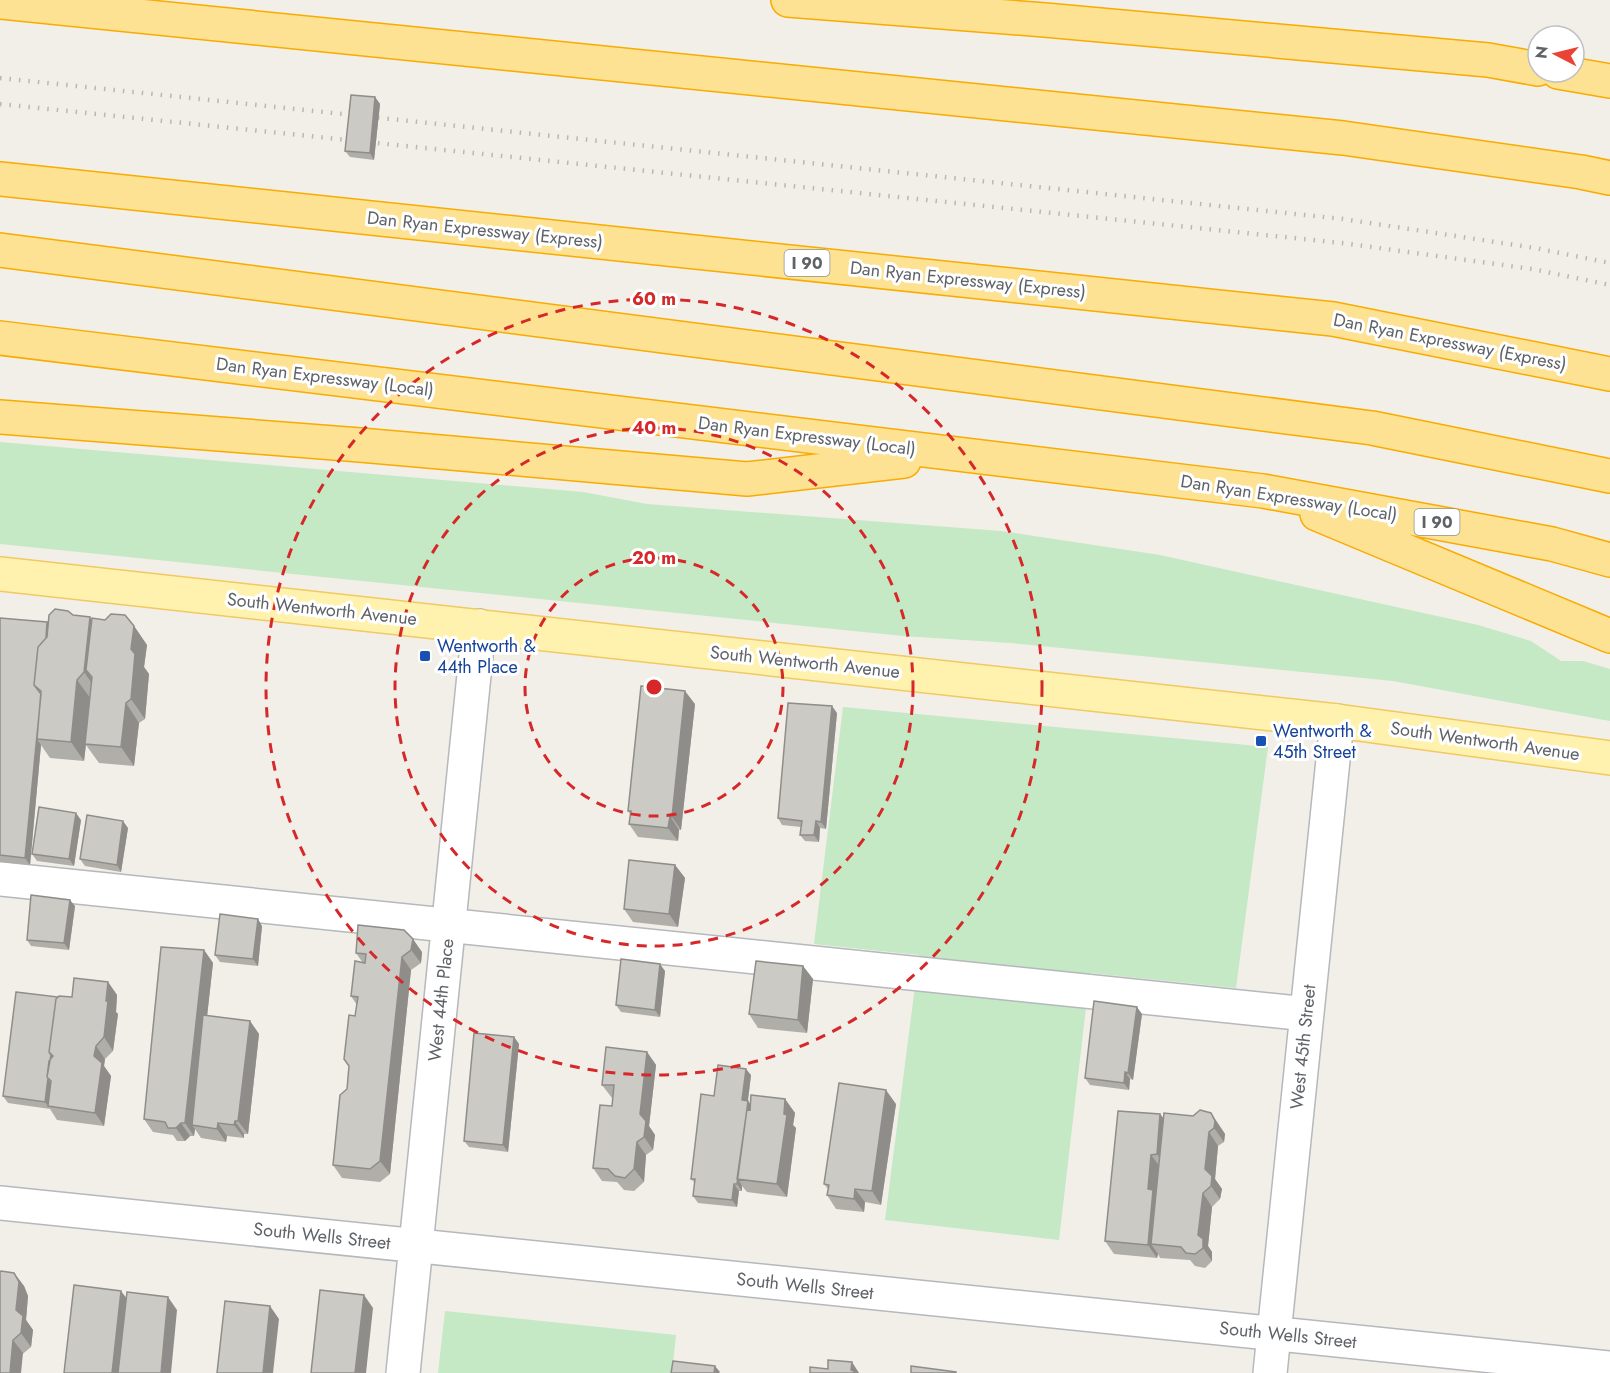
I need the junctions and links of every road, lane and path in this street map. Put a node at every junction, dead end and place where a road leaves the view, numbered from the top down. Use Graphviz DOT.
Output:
graph roads {
  1 [pos="788,0"];
  2 [pos="0,2"];
  3 [pos="1526,67"];
  4 [pos="1586,77"];
  5 [pos="1610,81"];
  6 [pos="1610,178"];
  7 [pos="0,179"];
  8 [pos="0,250"];
  9 [pos="0,338"];
  10 [pos="1610,374"];
  11 [pos="0,417"];
  12 [pos="957,454"];
  13 [pos="1610,476"];
  14 [pos="1263,491"];
  15 [pos="1610,560"];
  16 [pos="0,574"];
  17 [pos="479,626"];
  18 [pos="1610,636"];
  19 [pos="1337,720"];
  20 [pos="1610,758"];
  21 [pos="0,879"];
  22 [pos="449,926"];
  23 [pos="1307,1014"];
  24 [pos="0,1203"];
  25 [pos="416,1246"];
  26 [pos="1274,1334"];
  27 [pos="1610,1368"];
  28 [pos="403,1373"];
  29 [pos="1270,1373"];
  1 -- 3 [label="highway"];
  2 -- 6 [label="highway"];
  4 -- 5 [label="highway"];
  7 -- 10 [label="highway, Dan Ryan Expressway (Express) / I 90"];
  8 -- 13 [label="highway"];
  9 -- 12 [label="highway, Dan Ryan Expressway (Local) / I 90"];
  11 -- 12 [label="highway"];
  12 -- 14 [label="highway, Dan Ryan Expressway (Local) / I 90"];
  14 -- 15 [label="highway, Dan Ryan Expressway (Local) / I 90"];
  14 -- 18 [label="highway"];
  16 -- 17 [label="main road, South Wentworth Avenue"];
  17 -- 19 [label="main road, South Wentworth Avenue"];
  17 -- 22 [label="street, West 44th Place"];
  19 -- 20 [label="main road, South Wentworth Avenue"];
  19 -- 23 [label="street, West 45th Street"];
  21 -- 22 [label="street"];
  22 -- 23 [label="street"];
  22 -- 25 [label="street, West 44th Place"];
  23 -- 26 [label="street, West 45th Street"];
  24 -- 25 [label="street, South Wells Street"];
  25 -- 26 [label="street, South Wells Street"];
  25 -- 28 [label="street, West 44th Place"];
  26 -- 27 [label="street, South Wells Street"];
  26 -- 29 [label="street, West 45th Street"];
}
